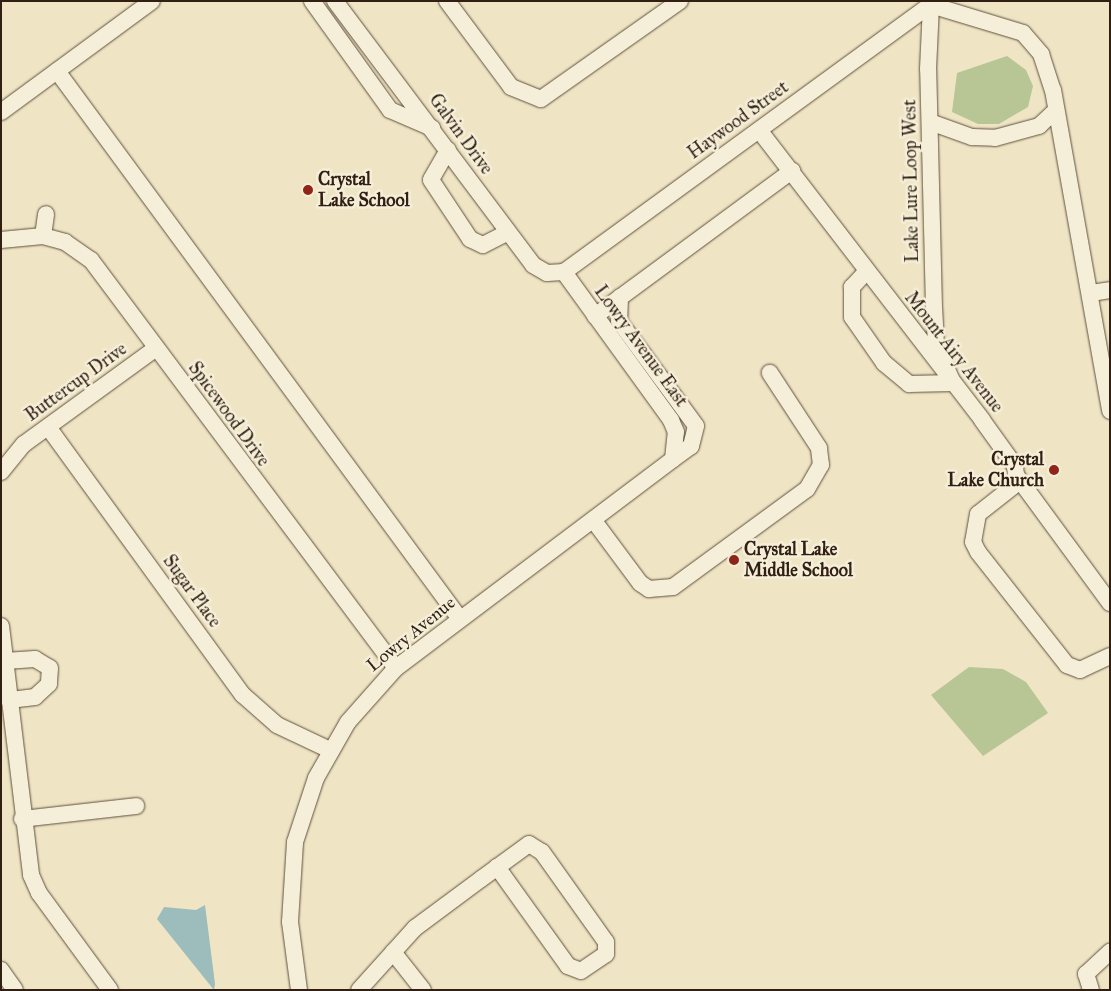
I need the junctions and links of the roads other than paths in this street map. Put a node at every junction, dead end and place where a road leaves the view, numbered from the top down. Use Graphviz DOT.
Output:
graph roads {
  1 [pos="152,1"];
  2 [pos="312,1"];
  3 [pos="335,1"];
  4 [pos="447,1"];
  5 [pos="680,1"];
  6 [pos="933,3"];
  7 [pos="56,71"];
  8 [pos="1055,111"];
  9 [pos="1,112"];
  10 [pos="930,122"];
  11 [pos="432,128"];
  12 [pos="759,130"];
  13 [pos="448,150"];
  14 [pos="792,172"];
  15 [pos="46,214"];
  16 [pos="508,232"];
  17 [pos="43,236"];
  18 [pos="1,240"];
  19 [pos="564,272"];
  20 [pos="866,272"];
  21 [pos="1110,290"];
  22 [pos="1091,293"];
  23 [pos="620,297"];
  24 [pos="595,316"];
  25 [pos="156,348"];
  26 [pos="770,373"];
  27 [pos="953,383"];
  28 [pos="1110,412"];
  29 [pos="48,427"];
  30 [pos="674,453"];
  31 [pos="1,472"];
  32 [pos="1020,481"];
  33 [pos="594,521"];
  34 [pos="1110,603"];
  35 [pos="460,619"];
  36 [pos="1,626"];
  37 [pos="1110,656"];
  38 [pos="5,661"];
  39 [pos="396,668"];
  40 [pos="9,700"];
  41 [pos="330,750"];
  42 [pos="136,806"];
  43 [pos="22,818"];
  44 [pos="497,868"];
  45 [pos="393,952"];
  46 [pos="1110,952"];
  47 [pos="1,970"];
  48 [pos="363,988"];
  49 [pos="15,990"];
  50 [pos="110,990"];
  51 [pos="299,990"];
  52 [pos="423,990"];
  53 [pos="1090,990"];
  1 -- 7 [label="street"];
  2 -- 11 [label="street"];
  3 -- 11 [label="street, Galvin Drive"];
  4 -- 5 [label="street"];
  6 -- 8 [label="street"];
  6 -- 10 [label="street, Lake Lure Loop West"];
  6 -- 12 [label="street, Haywood Street"];
  7 -- 9 [label="street"];
  7 -- 35 [label="street"];
  8 -- 10 [label="street"];
  8 -- 22 [label="street"];
  10 -- 27 [label="street, Lake Lure Loop West"];
  11 -- 13 [label="street, Galvin Drive"];
  12 -- 14 [label="street, Mount Airy Avenue"];
  12 -- 19 [label="street, Haywood Street"];
  13 -- 16 [label="street, Galvin Drive"];
  13 -- 16 [label="street"];
  14 -- 20 [label="street, Mount Airy Avenue"];
  14 -- 23 [label="street"];
  15 -- 17 [label="street"];
  16 -- 19 [label="street, Galvin Drive"];
  17 -- 18 [label="street, Spicewood Drive"];
  17 -- 25 [label="street, Spicewood Drive"];
  19 -- 24 [label="street, Lowry Avenue East"];
  20 -- 27 [label="street, Mount Airy Avenue"];
  20 -- 27 [label="street"];
  21 -- 22 [label="street"];
  22 -- 28 [label="street"];
  23 -- 24 [label="street"];
  23 -- 30 [label="street, Lowry Avenue"];
  24 -- 30 [label="street, Lowry Avenue East"];
  25 -- 29 [label="street, Buttercup Drive"];
  25 -- 39 [label="street, Spicewood Drive"];
  26 -- 33 [label="street"];
  27 -- 32 [label="street, Mount Airy Avenue"];
  29 -- 31 [label="street, Buttercup Drive"];
  29 -- 41 [label="street, Sugar Place"];
  30 -- 33 [label="street, Lowry Avenue"];
  32 -- 34 [label="street, Mount Airy Avenue"];
  32 -- 37 [label="street"];
  33 -- 35 [label="street, Lowry Avenue"];
  35 -- 39 [label="street, Lowry Avenue"];
  36 -- 38 [label="street"];
  38 -- 40 [label="street"];
  38 -- 40 [label="street"];
  39 -- 41 [label="street, Lowry Avenue"];
  40 -- 43 [label="street"];
  41 -- 51 [label="street, Lowry Avenue"];
  42 -- 43 [label="street"];
  43 -- 50 [label="street"];
  44 -- 44 [label="street"];
  44 -- 45 [label="street"];
  45 -- 48 [label="street"];
  45 -- 52 [label="street"];
  46 -- 53 [label="street"];
  47 -- 49 [label="street"];
}
